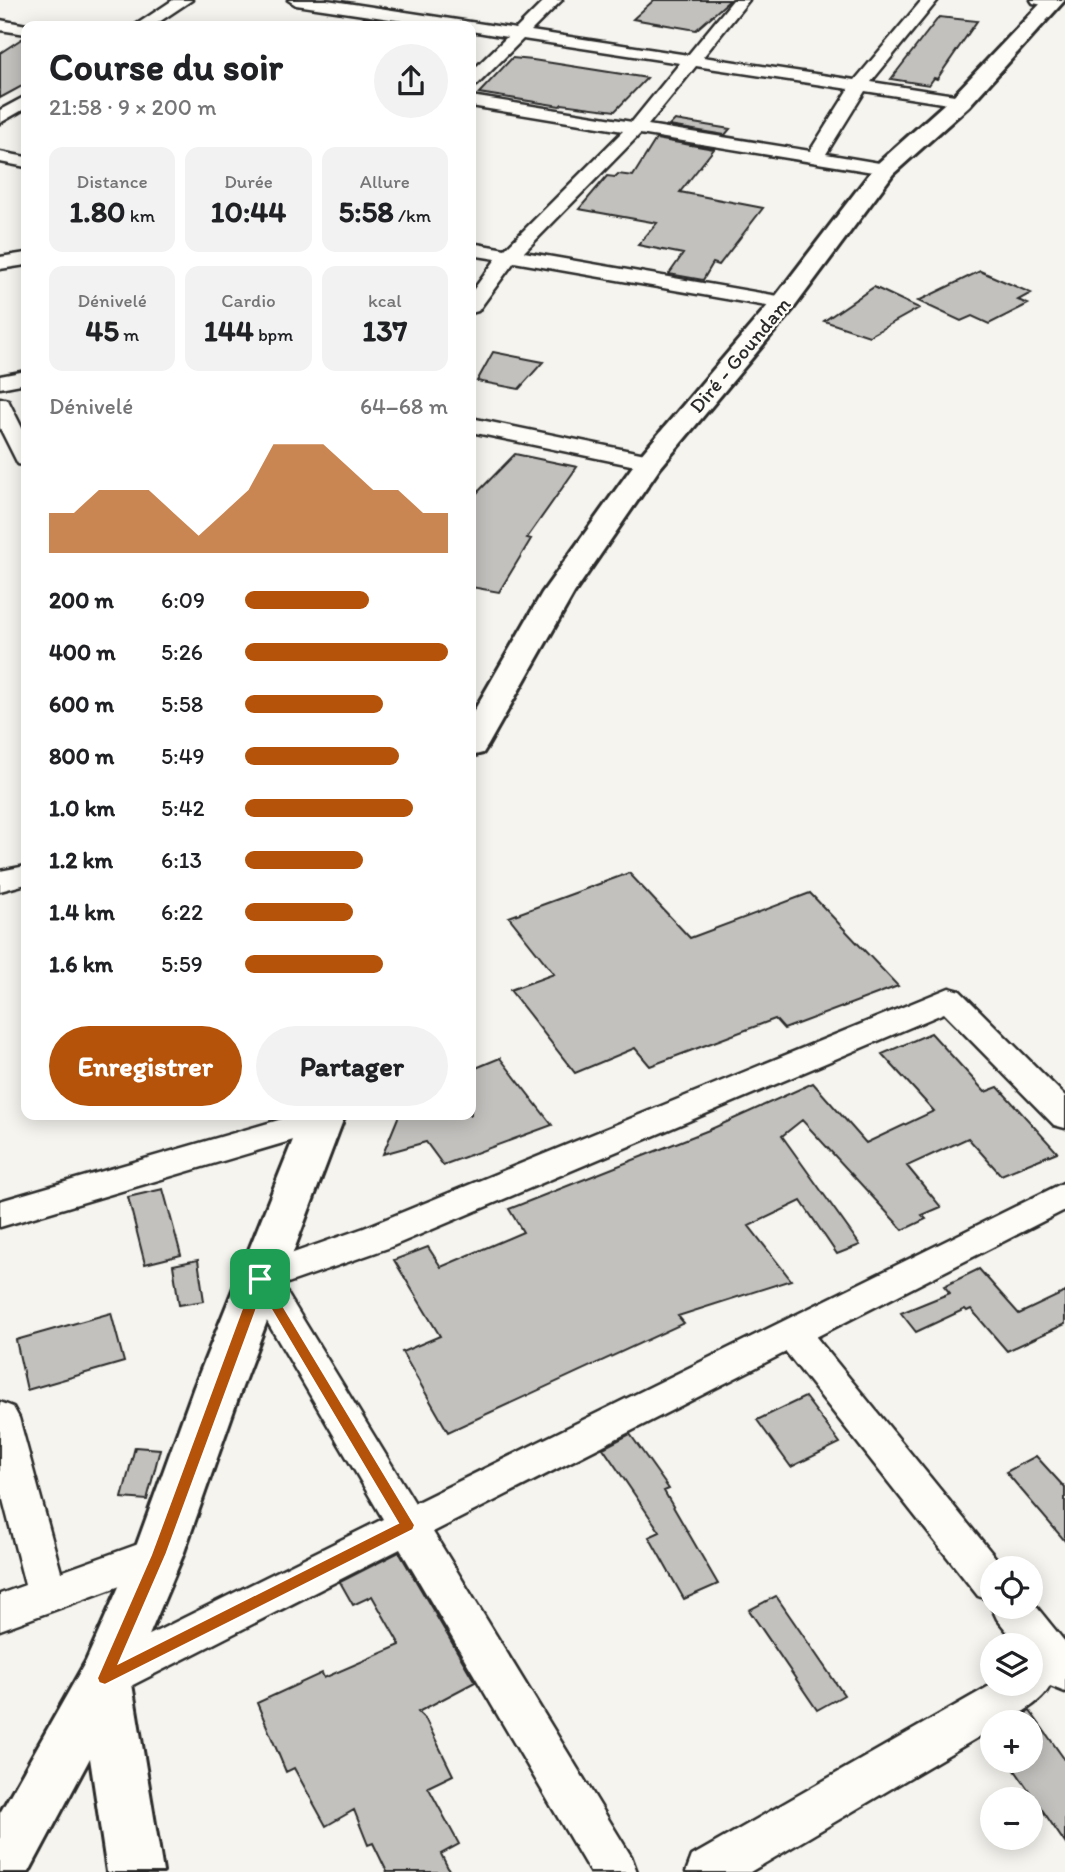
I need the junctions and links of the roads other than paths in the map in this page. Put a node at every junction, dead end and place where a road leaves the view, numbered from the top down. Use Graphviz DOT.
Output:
graph roads {
  1 [pos="184,0"];
  2 [pos="296,0"];
  3 [pos="554,0"];
  4 [pos="741,0"];
  5 [pos="930,0"];
  6 [pos="1049,1"];
  7 [pos="369,5"];
  8 [pos="150,21"];
  9 [pos="348,21"];
  10 [pos="455,21"];
  11 [pos="0,25"];
  12 [pos="476,25"];
  13 [pos="21,28"];
  14 [pos="520,33"];
  15 [pos="691,61"];
  16 [pos="476,75"];
  17 [pos="861,84"];
  18 [pos="961,101"];
  19 [pos="476,102"];
  20 [pos="21,104"];
  21 [pos="0,118"];
  22 [pos="637,127"];
  23 [pos="0,157"];
  24 [pos="816,157"];
  25 [pos="21,161"];
  26 [pos="886,169"];
  27 [pos="476,250"];
  28 [pos="508,257"];
  29 [pos="21,260"];
  30 [pos="0,263"];
  31 [pos="476,300"];
  32 [pos="784,303"];
  33 [pos="21,378"];
  34 [pos="0,382"];
  35 [pos="0,405"];
  36 [pos="476,426"];
  37 [pos="21,449"];
  38 [pos="650,462"];
  39 [pos="476,736"];
  40 [pos="21,875"];
  41 [pos="0,881"];
  42 [pos="1065,1116"];
  43 [pos="313,1120"];
  44 [pos="322,1120"];
  45 [pos="1065,1195"];
  46 [pos="0,1214"];
  47 [pos="260,1279"];
  48 [pos="791,1333"];
  49 [pos="0,1418"];
  50 [pos="408,1525"];
  51 [pos="159,1555"];
  52 [pos="980,1568"];
  53 [pos="48,1595"];
  54 [pos="0,1612"];
  55 [pos="1019,1619"];
  56 [pos="1050,1674"];
  57 [pos="105,1678"];
  58 [pos="0,1869"];
  59 [pos="135,1872"];
  60 [pos="615,1872"];
  61 [pos="708,1872"];
  1 -- 8 [label="street"];
  2 -- 7 [label="street"];
  3 -- 14 [label="street"];
  4 -- 15 [label="street"];
  5 -- 17 [label="street"];
  6 -- 18 [label="main road, Diré - Goundam"];
  7 -- 9 [label="street"];
  7 -- 10 [label="street"];
  11 -- 13 [label="street"];
  12 -- 14 [label="street"];
  14 -- 15 [label="street"];
  14 -- 16 [label="street"];
  15 -- 17 [label="street"];
  15 -- 22 [label="street"];
  17 -- 18 [label="street"];
  17 -- 24 [label="street"];
  18 -- 26 [label="main road, Diré - Goundam"];
  19 -- 22 [label="street"];
  20 -- 21 [label="street"];
  22 -- 24 [label="street"];
  22 -- 28 [label="street"];
  23 -- 25 [label="street"];
  24 -- 26 [label="street"];
  26 -- 32 [label="main road, Diré - Goundam"];
  27 -- 28 [label="street"];
  28 -- 31 [label="street"];
  28 -- 32 [label="street"];
  29 -- 30 [label="street"];
  32 -- 38 [label="main road, Diré - Goundam"];
  33 -- 34 [label="street"];
  35 -- 37 [label="street"];
  36 -- 38 [label="street"];
  38 -- 39 [label="main road, Diré - Goundam"];
  40 -- 41 [label="street"];
  42 -- 47 [label="street"];
  43 -- 46 [label="street"];
  44 -- 47 [label="main road"];
  45 -- 48 [label="street"];
  47 -- 50 [label="street"];
  47 -- 51 [label="main road"];
  48 -- 50 [label="street"];
  48 -- 52 [label="street"];
  49 -- 53 [label="street"];
  50 -- 57 [label="street"];
  50 -- 60 [label="street"];
  51 -- 53 [label="street"];
  51 -- 57 [label="main road"];
  53 -- 54 [label="street"];
  55 -- 56 [label="street"];
  56 -- 61 [label="street"];
  57 -- 58 [label="main road"];
  57 -- 59 [label="main road"];
}
